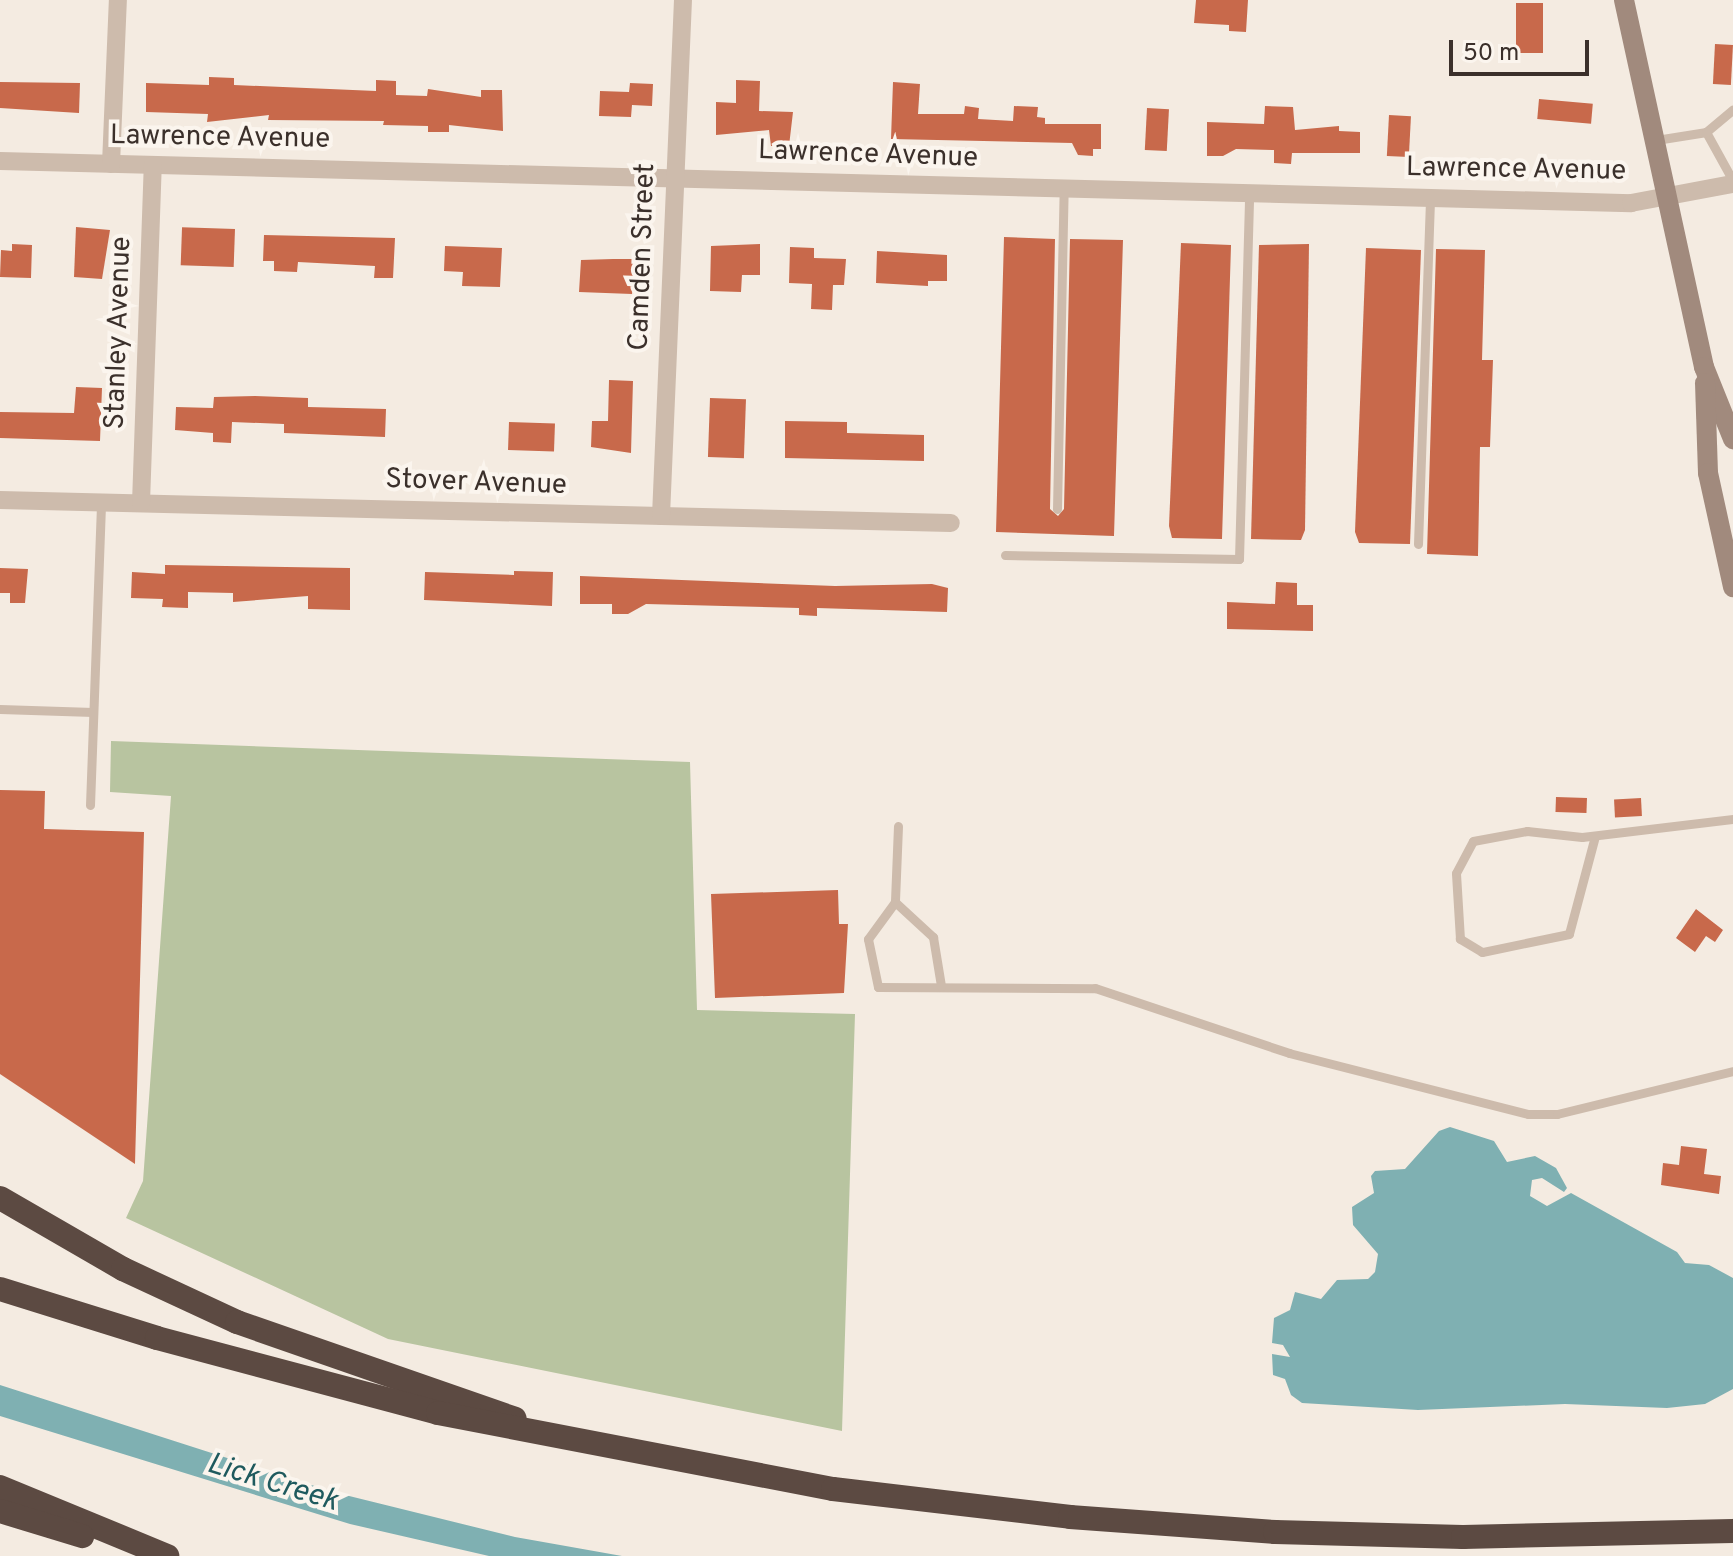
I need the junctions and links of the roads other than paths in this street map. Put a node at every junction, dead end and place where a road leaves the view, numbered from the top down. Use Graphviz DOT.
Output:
graph roads {
  1 [pos="118,0"];
  2 [pos="683,0"];
  3 [pos="1624,0"];
  4 [pos="1733,109"];
  5 [pos="1706,132"];
  6 [pos="1656,140"];
  7 [pos="0,161"];
  8 [pos="111,164"];
  9 [pos="153,165"];
  10 [pos="674,178"];
  11 [pos="1733,183"];
  12 [pos="1064,188"];
  13 [pos="1249,192"];
  14 [pos="1667,193"];
  15 [pos="1430,197"];
  16 [pos="1704,367"];
  17 [pos="1733,439"];
  18 [pos="0,500"];
  19 [pos="101,502"];
  20 [pos="141,503"];
  21 [pos="1057,509"];
  22 [pos="661,516"];
  23 [pos="951,523"];
  24 [pos="1418,544"];
  25 [pos="1005,555"];
  26 [pos="1733,587"];
  27 [pos="0,709"];
  28 [pos="93,712"];
  29 [pos="90,805"];
  30 [pos="1733,819"];
  31 [pos="898,826"];
  32 [pos="1595,836"];
  33 [pos="895,902"];
  34 [pos="941,986"];
  35 [pos="1733,1071"];
  36 [pos="0,1198"];
  37 [pos="0,1289"];
  38 [pos="557,1437"];
  39 [pos="0,1487"];
  40 [pos="0,1511"];
  41 [pos="1733,1531"];
  42 [pos="148,1556"];
  43 [pos="167,1556"];
  1 -- 8 [label="street"];
  2 -- 10 [label="street, Camden Street"];
  3 -- 6 [label="main road"];
  4 -- 5 [label="lane"];
  5 -- 6 [label="lane"];
  5 -- 11 [label="lane"];
  6 -- 14 [label="main road"];
  7 -- 8 [label="street, Lawrence Avenue"];
  8 -- 9 [label="street, Lawrence Avenue"];
  9 -- 10 [label="street, Lawrence Avenue"];
  9 -- 20 [label="street, Stanley Avenue"];
  10 -- 12 [label="street, Lawrence Avenue"];
  10 -- 22 [label="street, Camden Street"];
  11 -- 14 [label="street, Lawrence Avenue"];
  12 -- 13 [label="street, Lawrence Avenue"];
  12 -- 21 [label="lane"];
  13 -- 15 [label="street, Lawrence Avenue"];
  13 -- 25 [label="lane"];
  14 -- 15 [label="street, Lawrence Avenue"];
  14 -- 16 [label="main road"];
  15 -- 24 [label="lane"];
  16 -- 17 [label="main road"];
  16 -- 26 [label="main road"];
  18 -- 19 [label="street, Stover Avenue"];
  19 -- 20 [label="street, Stover Avenue"];
  19 -- 28 [label="lane"];
  20 -- 22 [label="street, Stover Avenue"];
  22 -- 23 [label="street, Stover Avenue"];
  27 -- 28 [label="lane"];
  28 -- 29 [label="lane"];
  30 -- 32 [label="lane"];
  31 -- 33 [label="lane"];
  32 -- 32 [label="lane"];
  33 -- 34 [label="lane"];
  33 -- 34 [label="lane"];
  34 -- 35 [label="lane"];
  36 -- 38 [label="highway"];
  37 -- 38 [label="highway"];
  38 -- 41 [label="highway"];
  39 -- 43 [label="highway"];
  40 -- 42 [label="highway"];
}
